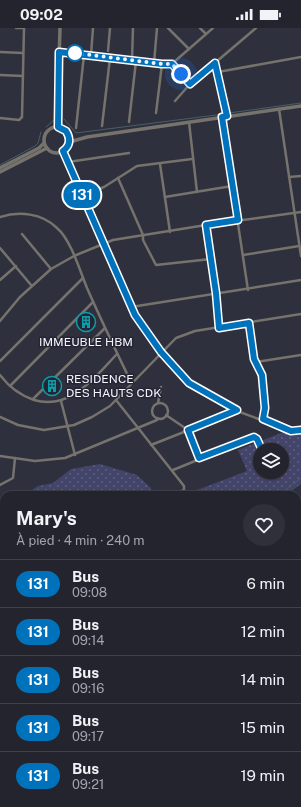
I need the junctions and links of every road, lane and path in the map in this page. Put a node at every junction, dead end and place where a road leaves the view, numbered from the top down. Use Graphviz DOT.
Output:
graph roads {
  1 [pos="16,28"];
  2 [pos="24,28"];
  3 [pos="60,28"];
  4 [pos="93,28"];
  5 [pos="110,28"];
  6 [pos="133,28"];
  7 [pos="157,28"];
  8 [pos="168,28"];
  9 [pos="200,28"];
  10 [pos="213,28"];
  11 [pos="256,28"];
  12 [pos="206,34"];
  13 [pos="189,49"];
  14 [pos="108,51"];
  15 [pos="0,52"];
  16 [pos="59,52"];
  17 [pos="23,53"];
  18 [pos="84,55"];
  19 [pos="92,56"];
  20 [pos="301,57"];
  21 [pos="110,58"];
  22 [pos="132,60"];
  23 [pos="136,61"];
  24 [pos="154,63"];
  25 [pos="215,63"];
  26 [pos="162,64"];
  27 [pos="172,64"];
  28 [pos="218,72"];
  29 [pos="0,75"];
  30 [pos="22,76"];
  31 [pos="190,84"];
  32 [pos="175,101"];
  33 [pos="301,106"];
  34 [pos="279,109"];
  35 [pos="156,113"];
  36 [pos="227,116"];
  37 [pos="222,117"];
  38 [pos="0,118"];
  39 [pos="129,122"];
  40 [pos="189,122"];
  41 [pos="102,126"];
  42 [pos="58,127"];
  43 [pos="76,128"];
  44 [pos="69,135"];
  45 [pos="87,137"];
  46 [pos="44,143"];
  47 [pos="69,144"];
  48 [pos="47,148"];
  49 [pos="63,151"];
  50 [pos="129,153"];
  51 [pos="192,158"];
  52 [pos="68,162"];
  53 [pos="160,164"];
  54 [pos="0,168"];
  55 [pos="0,172"];
  56 [pos="301,176"];
  57 [pos="289,177"];
  58 [pos="118,178"];
  59 [pos="232,186"];
  60 [pos="197,192"];
  61 [pos="83,196"];
  62 [pos="165,197"];
  63 [pos="301,212"];
  64 [pos="295,213"];
  65 [pos="0,217"];
  66 [pos="238,220"];
  67 [pos="206,225"];
  68 [pos="170,232"];
  69 [pos="22,234"];
  70 [pos="143,235"];
  71 [pos="104,244"];
  72 [pos="299,246"];
  73 [pos="0,248"];
  74 [pos="243,255"];
  75 [pos="74,256"];
  76 [pos="301,256"];
  77 [pos="211,259"];
  78 [pos="16,266"];
  79 [pos="51,268"];
  80 [pos="83,278"];
  81 [pos="0,280"];
  82 [pos="301,280"];
  83 [pos="31,285"];
  84 [pos="248,290"];
  85 [pos="216,293"];
  86 [pos="93,302"];
  87 [pos="131,307"];
  88 [pos="301,314"];
  89 [pos="0,322"];
  90 [pos="249,323"];
  91 [pos="105,328"];
  92 [pos="219,328"];
  93 [pos="161,352"];
  94 [pos="117,354"];
  95 [pos="301,355"];
  96 [pos="0,360"];
  97 [pos="256,362"];
  98 [pos="0,375"];
  99 [pos="131,382"];
  100 [pos="10,386"];
  101 [pos="161,387"];
  102 [pos="33,399"];
  103 [pos="116,400"];
  104 [pos="61,401"];
  105 [pos="158,403"];
  106 [pos="237,410"];
  107 [pos="166,415"];
  108 [pos="0,417"];
  109 [pos="158,418"];
  110 [pos="263,419"];
  111 [pos="67,427"];
  112 [pos="137,429"];
  113 [pos="188,430"];
  114 [pos="301,430"];
  115 [pos="259,443"];
  116 [pos="151,445"];
  117 [pos="75,455"];
  118 [pos="0,456"];
  119 [pos="15,458"];
  120 [pos="199,458"];
  121 [pos="172,470"];
  122 [pos="0,485"];
  123 [pos="179,491"];
  1 -- 2 [label="street"];
  2 -- 17 [label="street"];
  3 -- 16 [label="street"];
  4 -- 19 [label="street"];
  5 -- 14 [label="street"];
  6 -- 22 [label="street"];
  7 -- 24 [label="street"];
  8 -- 13 [label="street"];
  9 -- 12 [label="street"];
  10 -- 12 [label="street"];
  11 -- 25 [label="street"];
  12 -- 13 [label="street"];
  13 -- 27 [label="street"];
  15 -- 17 [label="street"];
  16 -- 18 [label="street"];
  16 -- 42 [label="street"];
  17 -- 30 [label="street"];
  18 -- 19 [label="street"];
  18 -- 43 [label="street"];
  19 -- 21 [label="street"];
  20 -- 28 [label="street"];
  21 -- 22 [label="street"];
  21 -- 41 [label="street"];
  22 -- 23 [label="street"];
  23 -- 24 [label="street"];
  23 -- 39 [label="street"];
  24 -- 26 [label="street"];
  25 -- 28 [label="street"];
  25 -- 31 [label="street"];
  26 -- 27 [label="street"];
  26 -- 35 [label="street"];
  27 -- 31 [label="street"];
  28 -- 36 [label="street"];
  29 -- 30 [label="street"];
  30 -- 38 [label="street"];
  31 -- 32 [label="street"];
  33 -- 34 [label="street"];
  34 -- 36 [label="street"];
  34 -- 57 [label="street"];
  36 -- 37 [label="street"];
  37 -- 40 [label="street"];
  37 -- 59 [label="street"];
  40 -- 45 [label="street"];
  40 -- 51 [label="street"];
  42 -- 44 [label="street"];
  42 -- 46 [label="street"];
  44 -- 45 [label="street"];
  44 -- 47 [label="street"];
  45 -- 47 [label="street"];
  46 -- 48 [label="street"];
  46 -- 54 [label="street"];
  47 -- 49 [label="street"];
  48 -- 49 [label="street"];
  48 -- 55 [label="street"];
  49 -- 52 [label="street"];
  50 -- 52 [label="street"];
  51 -- 53 [label="street"];
  51 -- 60 [label="street"];
  52 -- 61 [label="street"];
  53 -- 58 [label="street"];
  53 -- 62 [label="street"];
  56 -- 57 [label="street"];
  57 -- 64 [label="street"];
  58 -- 61 [label="street"];
  58 -- 70 [label="street"];
  59 -- 60 [label="street"];
  59 -- 66 [label="street"];
  60 -- 62 [label="street"];
  61 -- 71 [label="street"];
  62 -- 68 [label="street"];
  63 -- 64 [label="street"];
  64 -- 66 [label="street"];
  64 -- 72 [label="street"];
  65 -- 75 [label="street"];
  66 -- 67 [label="street"];
  66 -- 74 [label="street"];
  67 -- 68 [label="street"];
  67 -- 77 [label="street"];
  68 -- 70 [label="street"];
  69 -- 79 [label="street"];
  70 -- 71 [label="street"];
  70 -- 77 [label="street"];
  71 -- 75 [label="street"];
  71 -- 87 [label="street"];
  72 -- 74 [label="street"];
  72 -- 76 [label="street"];
  73 -- 78 [label="street"];
  74 -- 84 [label="street"];
  75 -- 79 [label="street"];
  75 -- 80 [label="street"];
  77 -- 85 [label="street"];
  78 -- 81 [label="street"];
  78 -- 83 [label="street"];
  79 -- 83 [label="street"];
  80 -- 86 [label="street"];
  80 -- 96 [label="street"];
  82 -- 84 [label="street"];
  83 -- 89 [label="street"];
  84 -- 85 [label="street"];
  85 -- 87 [label="street"];
  85 -- 92 [label="street"];
  86 -- 91 [label="street"];
  86 -- 100 [label="street"];
  87 -- 93 [label="street"];
  88 -- 90 [label="street"];
  90 -- 92 [label="street"];
  90 -- 97 [label="street"];
  91 -- 94 [label="street"];
  91 -- 102 [label="street"];
  92 -- 93 [label="street"];
  93 -- 99 [label="street"];
  93 -- 106 [label="street"];
  94 -- 99 [label="street"];
  94 -- 104 [label="street"];
  95 -- 97 [label="street"];
  97 -- 110 [label="street"];
  98 -- 100 [label="street"];
  99 -- 103 [label="street"];
  100 -- 102 [label="street"];
  101 -- 105 [label="street"];
  102 -- 104 [label="street"];
  103 -- 111 [label="street"];
  103 -- 112 [label="street"];
  104 -- 111 [label="street"];
  105 -- 107 [label="street"];
  105 -- 109 [label="street"];
  106 -- 110 [label="street"];
  106 -- 113 [label="street"];
  107 -- 109 [label="street"];
  107 -- 113 [label="street"];
  108 -- 111 [label="street"];
  109 -- 112 [label="street"];
  110 -- 114 [label="street"];
  111 -- 117 [label="street"];
  112 -- 116 [label="street"];
  112 -- 117 [label="street"];
  113 -- 116 [label="street"];
  113 -- 120 [label="street"];
  115 -- 120 [label="street"];
  116 -- 121 [label="street"];
  117 -- 119 [label="street"];
  118 -- 119 [label="street"];
  119 -- 122 [label="street"];
  120 -- 121 [label="street"];
  121 -- 123 [label="street"];
}
